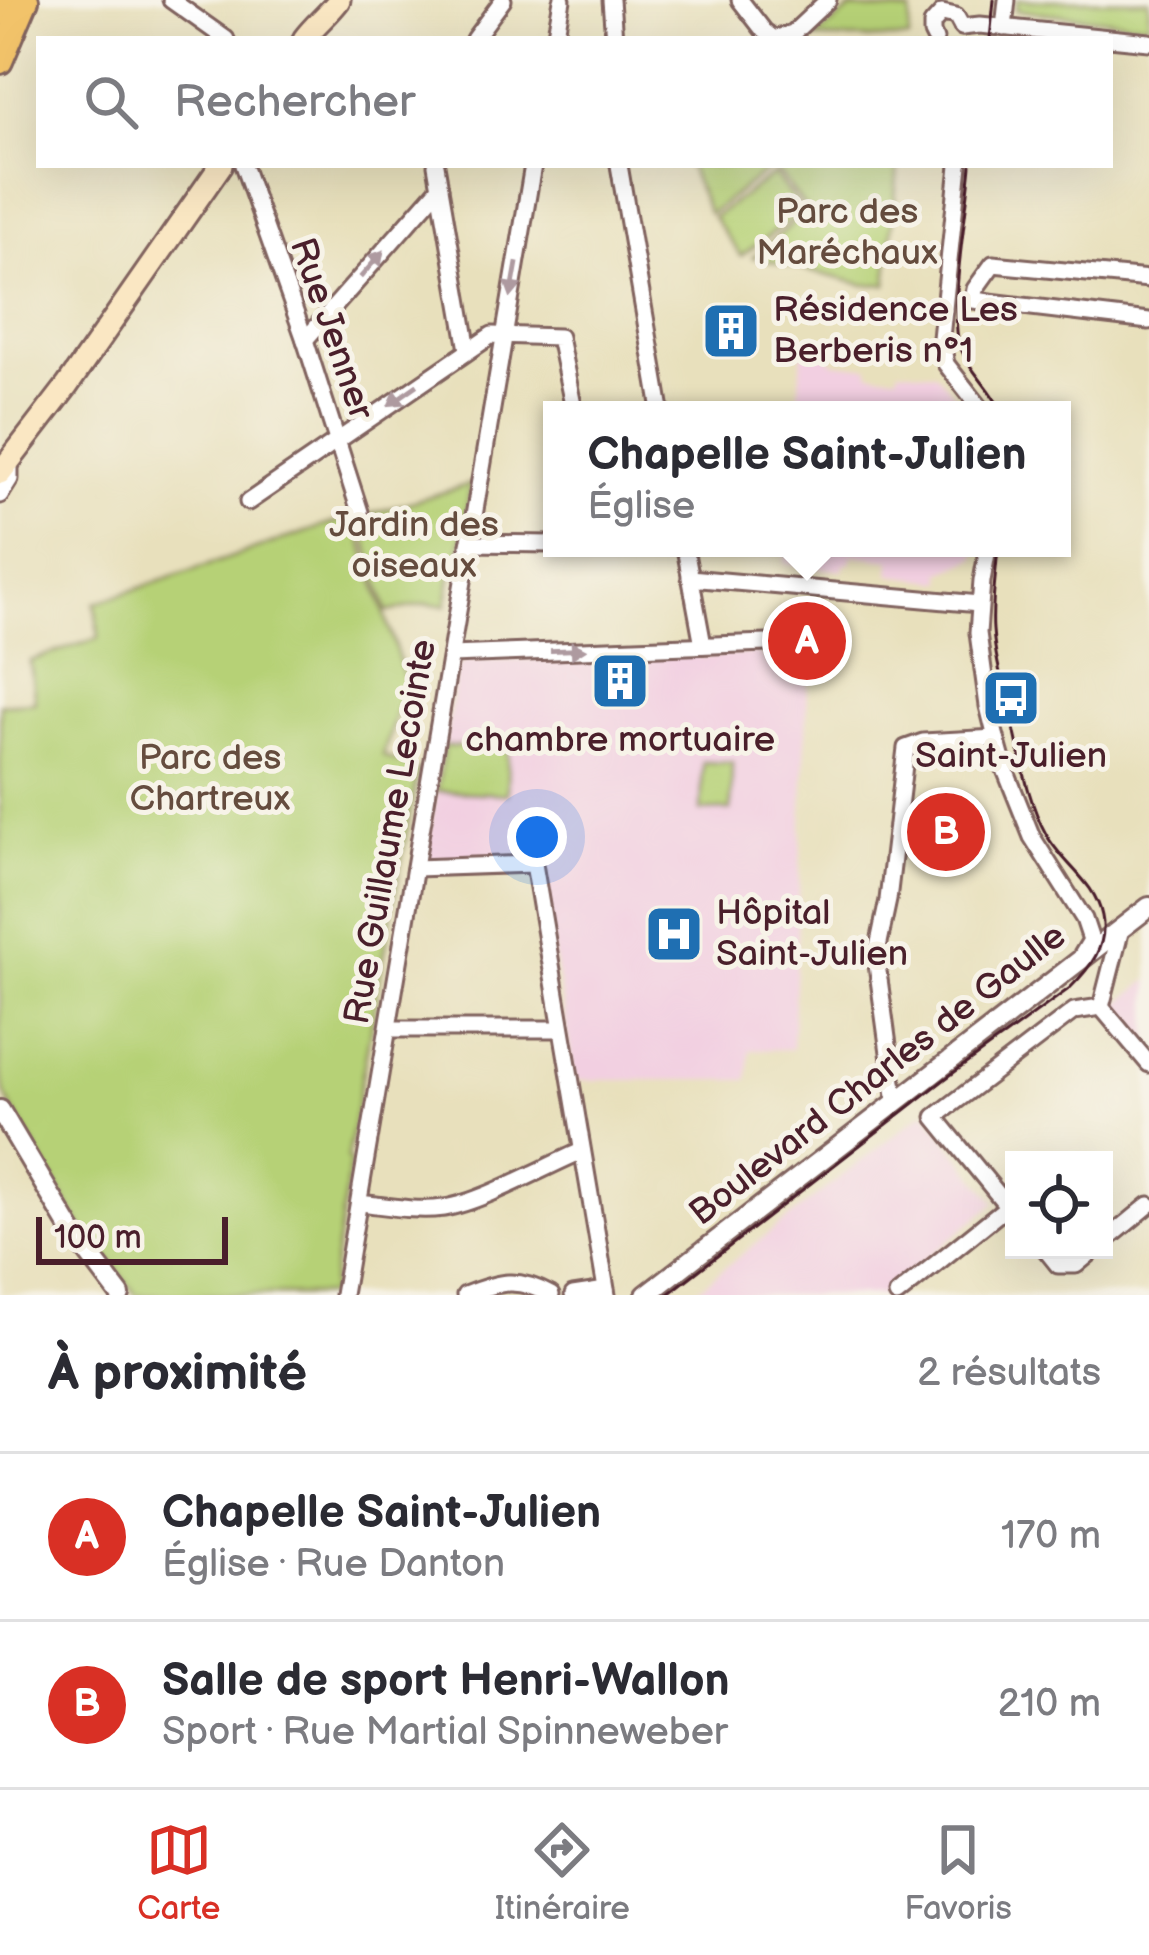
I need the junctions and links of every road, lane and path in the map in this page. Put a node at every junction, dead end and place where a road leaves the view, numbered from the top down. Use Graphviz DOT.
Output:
graph roads {
  1 [pos="7,0"];
  2 [pos="26,0"];
  3 [pos="171,0"];
  4 [pos="503,0"];
  5 [pos="562,0"];
  6 [pos="611,0"];
  7 [pos="740,0"];
  8 [pos="828,0"];
  9 [pos="1007,0"];
  10 [pos="333,7"];
  11 [pos="0,13"];
  12 [pos="958,20"];
  13 [pos="1004,28"];
  14 [pos="222,36"];
  15 [pos="306,36"];
  16 [pos="321,36"];
  17 [pos="476,36"];
  18 [pos="556,36"];
  19 [pos="614,36"];
  20 [pos="771,36"];
  21 [pos="784,36"];
  22 [pos="934,36"];
  23 [pos="1087,36"];
  24 [pos="1113,39"];
  25 [pos="1149,42"];
  26 [pos="0,61"];
  27 [pos="219,168"];
  28 [pos="244,168"];
  29 [pos="437,168"];
  30 [pos="533,168"];
  31 [pos="620,168"];
  32 [pos="959,168"];
  33 [pos="440,187"];
  34 [pos="1149,279"];
  35 [pos="1149,321"];
  36 [pos="505,335"];
  37 [pos="305,340"];
  38 [pos="468,350"];
  39 [pos="572,401"];
  40 [pos="659,401"];
  41 [pos="975,401"];
  42 [pos="338,441"];
  43 [pos="5,467"];
  44 [pos="0,495"];
  45 [pos="248,502"];
  46 [pos="360,512"];
  47 [pos="470,543"];
  48 [pos="543,544"];
  49 [pos="686,557"];
  50 [pos="987,557"];
  51 [pos="690,578"];
  52 [pos="980,604"];
  53 [pos="767,643"];
  54 [pos="703,645"];
  55 [pos="451,655"];
  56 [pos="996,738"];
  57 [pos="415,868"];
  58 [pos="1149,907"];
  59 [pos="1121,929"];
  60 [pos="1078,962"];
  61 [pos="1101,1006"];
  62 [pos="388,1029"];
  63 [pos="560,1029"];
  64 [pos="1149,1064"];
  65 [pos="896,1104"];
  66 [pos="0,1110"];
  67 [pos="582,1150"];
  68 [pos="360,1203"];
  69 [pos="1005,1203"];
  70 [pos="1149,1205"];
  71 [pos="1005,1214"];
  72 [pos="1113,1235"];
  73 [pos="1053,1259"];
  74 [pos="1082,1259"];
  75 [pos="607,1293"];
  76 [pos="120,1295"];
  77 [pos="343,1295"];
  78 [pos="466,1295"];
  79 [pos="551,1295"];
  80 [pos="573,1295"];
  81 [pos="646,1295"];
  82 [pos="897,1295"];
  1 -- 11 [label="highway"];
  2 -- 26 [label="highway"];
  3 -- 14 [label="street"];
  4 -- 17 [label="street"];
  5 -- 18 [label="street"];
  6 -- 19 [label="street"];
  7 -- 20 [label="street"];
  8 -- 21 [label="street"];
  9 -- 13 [label="street"];
  10 -- 15 [label="main road"];
  10 -- 16 [label="main road"];
  12 -- 13 [label="street"];
  12 -- 22 [label="street"];
  13 -- 23 [label="street"];
  24 -- 25 [label="street"];
  27 -- 43 [label="main road"];
  28 -- 37 [label="street, Rue Jenner"];
  29 -- 33 [label="street"];
  30 -- 36 [label="street, Rue Guillaume Lecointe, one-way"];
  31 -- 40 [label="street"];
  32 -- 41 [label="street"];
  37 -- 33 [label="street, one-way"];
  33 -- 38 [label="street"];
  34 -- 35 [label="street"];
  36 -- 38 [label="street"];
  36 -- 39 [label="street"];
  36 -- 47 [label="street, Rue Guillaume Lecointe"];
  37 -- 42 [label="street, Rue Jenner"];
  38 -- 42 [label="street, one-way"];
  42 -- 45 [label="street"];
  42 -- 46 [label="street, Rue Jenner"];
  43 -- 44 [label="street"];
  47 -- 48 [label="street"];
  47 -- 55 [label="street, Rue Guillaume Lecointe"];
  49 -- 51 [label="street"];
  50 -- 52 [label="street"];
  51 -- 52 [label="street"];
  51 -- 54 [label="street"];
  52 -- 56 [label="street"];
  53 -- 54 [label="street"];
  55 -- 54 [label="street, one-way"];
  55 -- 57 [label="street, Rue Guillaume Lecointe"];
  56 -- 60 [label="street"];
  56 -- 65 [label="street"];
  57 -- 62 [label="street, Rue Guillaume Lecointe"];
  57 -- 63 [label="street"];
  58 -- 59 [label="street, Boulevard Charles de Gaulle"];
  59 -- 60 [label="street, Boulevard Charles de Gaulle"];
  59 -- 61 [label="street"];
  60 -- 65 [label="street, Boulevard Charles de Gaulle"];
  61 -- 64 [label="street"];
  61 -- 69 [label="street"];
  62 -- 63 [label="street"];
  62 -- 68 [label="street, Rue Guillaume Lecointe"];
  63 -- 67 [label="street"];
  65 -- 81 [label="street, Boulevard Charles de Gaulle"];
  66 -- 76 [label="street"];
  67 -- 68 [label="street"];
  67 -- 75 [label="street"];
  68 -- 77 [label="street, Rue Guillaume Lecointe"];
  70 -- 72 [label="street"];
  71 -- 82 [label="street"];
  73 -- 74 [label="street"];
  75 -- 80 [label="street"];
  78 -- 79 [label="street"];
}
